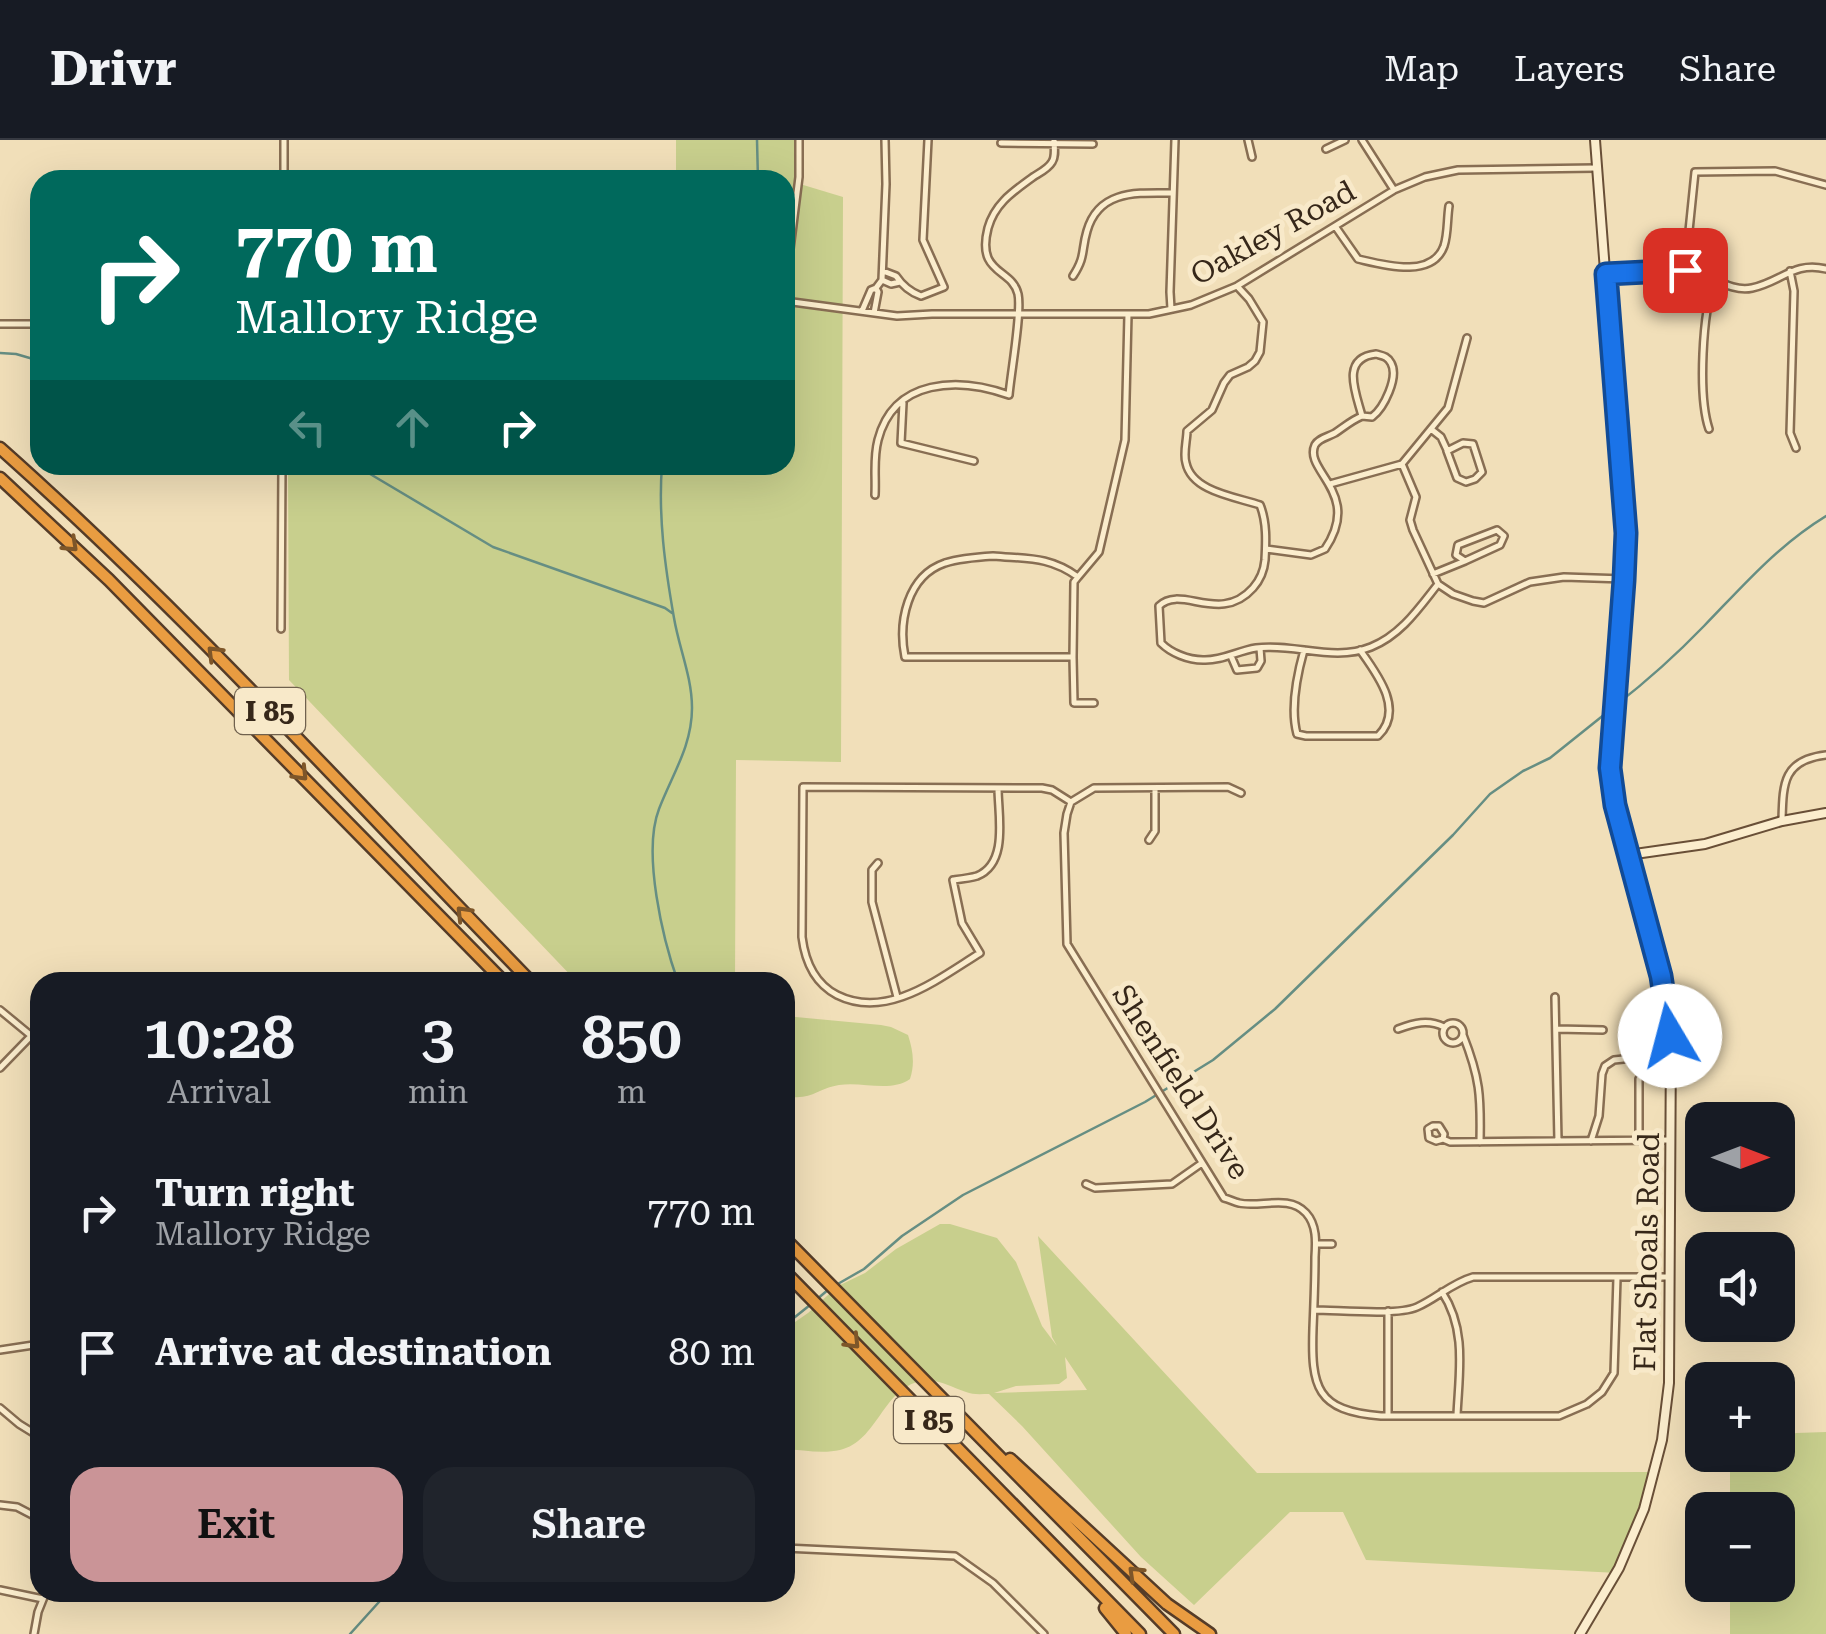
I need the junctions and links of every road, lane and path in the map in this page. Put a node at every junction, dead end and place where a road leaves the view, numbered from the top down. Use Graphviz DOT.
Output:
graph roads {
  1 [pos="284,140"];
  2 [pos="800,140"];
  3 [pos="884,140"];
  4 [pos="928,140"];
  5 [pos="1174,140"];
  6 [pos="1248,140"];
  7 [pos="1345,140"];
  8 [pos="1362,140"];
  9 [pos="1596,140"];
  10 [pos="1054,142"];
  11 [pos="1001,143"];
  12 [pos="1093,144"];
  13 [pos="1326,149"];
  14 [pos="1252,157"];
  15 [pos="1598,168"];
  16 [pos="284,170"];
  17 [pos="1826,184"];
  18 [pos="1394,190"];
  19 [pos="1173,193"];
  20 [pos="1449,206"];
  21 [pos="795,212"];
  22 [pos="1334,225"];
  23 [pos="1826,269"];
  24 [pos="1685,270"];
  25 [pos="882,271"];
  26 [pos="1790,271"];
  27 [pos="1606,274"];
  28 [pos="1073,276"];
  29 [pos="882,280"];
  30 [pos="1715,280"];
  31 [pos="900,282"];
  32 [pos="1237,286"];
  33 [pos="876,288"];
  34 [pos="795,302"];
  35 [pos="1171,309"];
  36 [pos="862,311"];
  37 [pos="874,313"];
  38 [pos="1018,314"];
  39 [pos="1128,314"];
  40 [pos="0,324"];
  41 [pos="30,324"];
  42 [pos="1467,338"];
  43 [pos="904,400"];
  44 [pos="1362,416"];
  45 [pos="1432,429"];
  46 [pos="1709,429"];
  47 [pos="0,448"];
  48 [pos="1796,448"];
  49 [pos="1447,451"];
  50 [pos="974,461"];
  51 [pos="1402,464"];
  52 [pos="30,475"];
  53 [pos="30,475"];
  54 [pos="282,475"];
  55 [pos="0,478"];
  56 [pos="1330,484"];
  57 [pos="875,495"];
  58 [pos="1266,548"];
  59 [pos="1465,560"];
  60 [pos="1433,574"];
  61 [pos="1078,576"];
  62 [pos="1624,580"];
  63 [pos="1438,584"];
  64 [pos="281,629"];
  65 [pos="1260,648"];
  66 [pos="1304,650"];
  67 [pos="1360,650"];
  68 [pos="1230,655"];
  69 [pos="1073,657"];
  70 [pos="1094,703"];
  71 [pos="1826,754"];
  72 [pos="998,788"];
  73 [pos="1155,788"];
  74 [pos="1241,793"];
  75 [pos="1071,802"];
  76 [pos="1826,813"];
  77 [pos="1782,821"];
  78 [pos="1149,840"];
  79 [pos="1628,855"];
  80 [pos="878,863"];
  81 [pos="494,972"];
  82 [pos="521,972"];
  83 [pos="1555,996"];
  84 [pos="897,997"];
  85 [pos="0,1010"];
  86 [pos="1444,1027"];
  87 [pos="1398,1029"];
  88 [pos="1556,1029"];
  89 [pos="1603,1030"];
  90 [pos="30,1033"];
  91 [pos="1463,1035"];
  92 [pos="30,1037"];
  93 [pos="1671,1054"];
  94 [pos="0,1068"];
  95 [pos="1639,1079"];
  96 [pos="1443,1139"];
  97 [pos="1639,1140"];
  98 [pos="1671,1140"];
  99 [pos="1558,1141"];
  100 [pos="1591,1141"];
  101 [pos="1480,1142"];
  102 [pos="1202,1164"];
  103 [pos="1086,1184"];
  104 [pos="1316,1244"];
  105 [pos="1332,1244"];
  106 [pos="795,1249"];
  107 [pos="1670,1277"];
  108 [pos="1617,1278"];
  109 [pos="795,1282"];
  110 [pos="1442,1292"];
  111 [pos="1314,1310"];
  112 [pos="1388,1311"];
  113 [pos="30,1346"];
  114 [pos="0,1350"];
  115 [pos="938,1395"];
  116 [pos="0,1408"];
  117 [pos="1388,1416"];
  118 [pos="1457,1416"];
  119 [pos="30,1431"];
  120 [pos="0,1504"];
  121 [pos="30,1513"];
  122 [pos="795,1548"];
  123 [pos="1074,1568"];
  124 [pos="0,1590"];
  125 [pos="30,1594"];
  126 [pos="42,1602"];
  127 [pos="1589,1619"];
  128 [pos="34,1634"];
  129 [pos="1044,1634"];
  130 [pos="1126,1634"];
  131 [pos="1140,1634"];
  132 [pos="1174,1634"];
  133 [pos="1210,1634"];
  134 [pos="1580,1634"];
  135 [pos="1590,1634"];
  1 -- 16 [label="street"];
  2 -- 21 [label="street"];
  3 -- 25 [label="street"];
  4 -- 31 [label="street"];
  5 -- 19 [label="street"];
  6 -- 14 [label="street"];
  7 -- 13 [label="street"];
  8 -- 18 [label="street"];
  9 -- 15 [label="street, Flat Shoals Road"];
  10 -- 11 [label="street"];
  10 -- 12 [label="street"];
  10 -- 38 [label="street"];
  15 -- 18 [label="street, Oakley Road"];
  15 -- 27 [label="street, Flat Shoals Road"];
  17 -- 24 [label="street"];
  18 -- 22 [label="street, Oakley Road"];
  19 -- 28 [label="street"];
  19 -- 35 [label="street"];
  20 -- 22 [label="street"];
  22 -- 32 [label="street, Oakley Road"];
  23 -- 26 [label="street"];
  24 -- 27 [label="street"];
  24 -- 30 [label="street"];
  25 -- 29 [label="street"];
  25 -- 31 [label="street"];
  26 -- 30 [label="street"];
  26 -- 48 [label="street"];
  27 -- 62 [label="street, Flat Shoals Road"];
  29 -- 31 [label="street"];
  29 -- 33 [label="street"];
  30 -- 46 [label="street"];
  32 -- 35 [label="street, Oakley Road"];
  32 -- 58 [label="street"];
  33 -- 36 [label="street"];
  33 -- 37 [label="street"];
  34 -- 36 [label="street, Oakley Road"];
  35 -- 39 [label="street, Oakley Road"];
  36 -- 37 [label="street, Oakley Road"];
  37 -- 38 [label="street, Oakley Road"];
  38 -- 39 [label="street, Oakley Road"];
  38 -- 43 [label="street"];
  39 -- 61 [label="street"];
  40 -- 41 [label="street"];
  42 -- 45 [label="street"];
  43 -- 50 [label="street"];
  43 -- 57 [label="street"];
  44 -- 44 [label="street"];
  44 -- 56 [label="street"];
  45 -- 49 [label="street"];
  45 -- 51 [label="street"];
  53 -- 47 [label="highway, I 85, one-way"];
  49 -- 49 [label="street"];
  51 -- 56 [label="street"];
  51 -- 60 [label="street"];
  82 -- 52 [label="highway, I 85, one-way"];
  54 -- 64 [label="street"];
  55 -- 81 [label="highway, I 85, one-way"];
  56 -- 58 [label="street"];
  58 -- 68 [label="street"];
  59 -- 59 [label="street"];
  59 -- 60 [label="street"];
  60 -- 63 [label="street"];
  61 -- 69 [label="street"];
  61 -- 69 [label="street"];
  62 -- 63 [label="street"];
  62 -- 79 [label="street, Flat Shoals Road"];
  63 -- 67 [label="street"];
  65 -- 66 [label="street"];
  65 -- 68 [label="street"];
  65 -- 68 [label="street"];
  66 -- 67 [label="street"];
  66 -- 67 [label="street"];
  69 -- 70 [label="street"];
  71 -- 77 [label="street"];
  72 -- 75 [label="street"];
  72 -- 84 [label="street"];
  72 -- 84 [label="street"];
  73 -- 74 [label="street"];
  73 -- 75 [label="street"];
  73 -- 78 [label="street"];
  75 -- 102 [label="street, Shenfield Drive"];
  76 -- 77 [label="street"];
  77 -- 79 [label="street"];
  79 -- 93 [label="street, Flat Shoals Road"];
  80 -- 84 [label="street"];
  83 -- 88 [label="street"];
  85 -- 90 [label="street"];
  86 -- 87 [label="street"];
  86 -- 91 [label="street"];
  86 -- 91 [label="street"];
  88 -- 89 [label="street"];
  88 -- 99 [label="street"];
  91 -- 101 [label="street"];
  92 -- 94 [label="street"];
  93 -- 98 [label="street, Flat Shoals Road"];
  93 -- 100 [label="street"];
  95 -- 97 [label="street"];
  96 -- 101 [label="street"];
  97 -- 98 [label="street"];
  97 -- 100 [label="street"];
  98 -- 107 [label="street, Flat Shoals Road"];
  99 -- 100 [label="street"];
  99 -- 101 [label="street"];
  102 -- 103 [label="street"];
  102 -- 104 [label="street, Shenfield Drive"];
  104 -- 105 [label="street"];
  104 -- 111 [label="street"];
  106 -- 115 [label="highway, I 85"];
  107 -- 108 [label="street"];
  107 -- 127 [label="street, Flat Shoals Road"];
  108 -- 110 [label="street"];
  108 -- 118 [label="street"];
  109 -- 123 [label="highway, I 85, one-way"];
  110 -- 112 [label="street"];
  110 -- 118 [label="street"];
  111 -- 112 [label="street"];
  111 -- 117 [label="street"];
  112 -- 117 [label="street"];
  113 -- 114 [label="street"];
  115 -- 132 [label="highway, I 85"];
  133 -- 115 [label="highway, one-way"];
  116 -- 119 [label="street"];
  117 -- 118 [label="street"];
  120 -- 121 [label="street"];
  122 -- 129 [label="street"];
  123 -- 130 [label="highway"];
  123 -- 131 [label="highway, I 85"];
  124 -- 125 [label="street"];
  126 -- 128 [label="street"];
  127 -- 134 [label="street, Flat Shoals Road"];
  127 -- 135 [label="street"];
}
